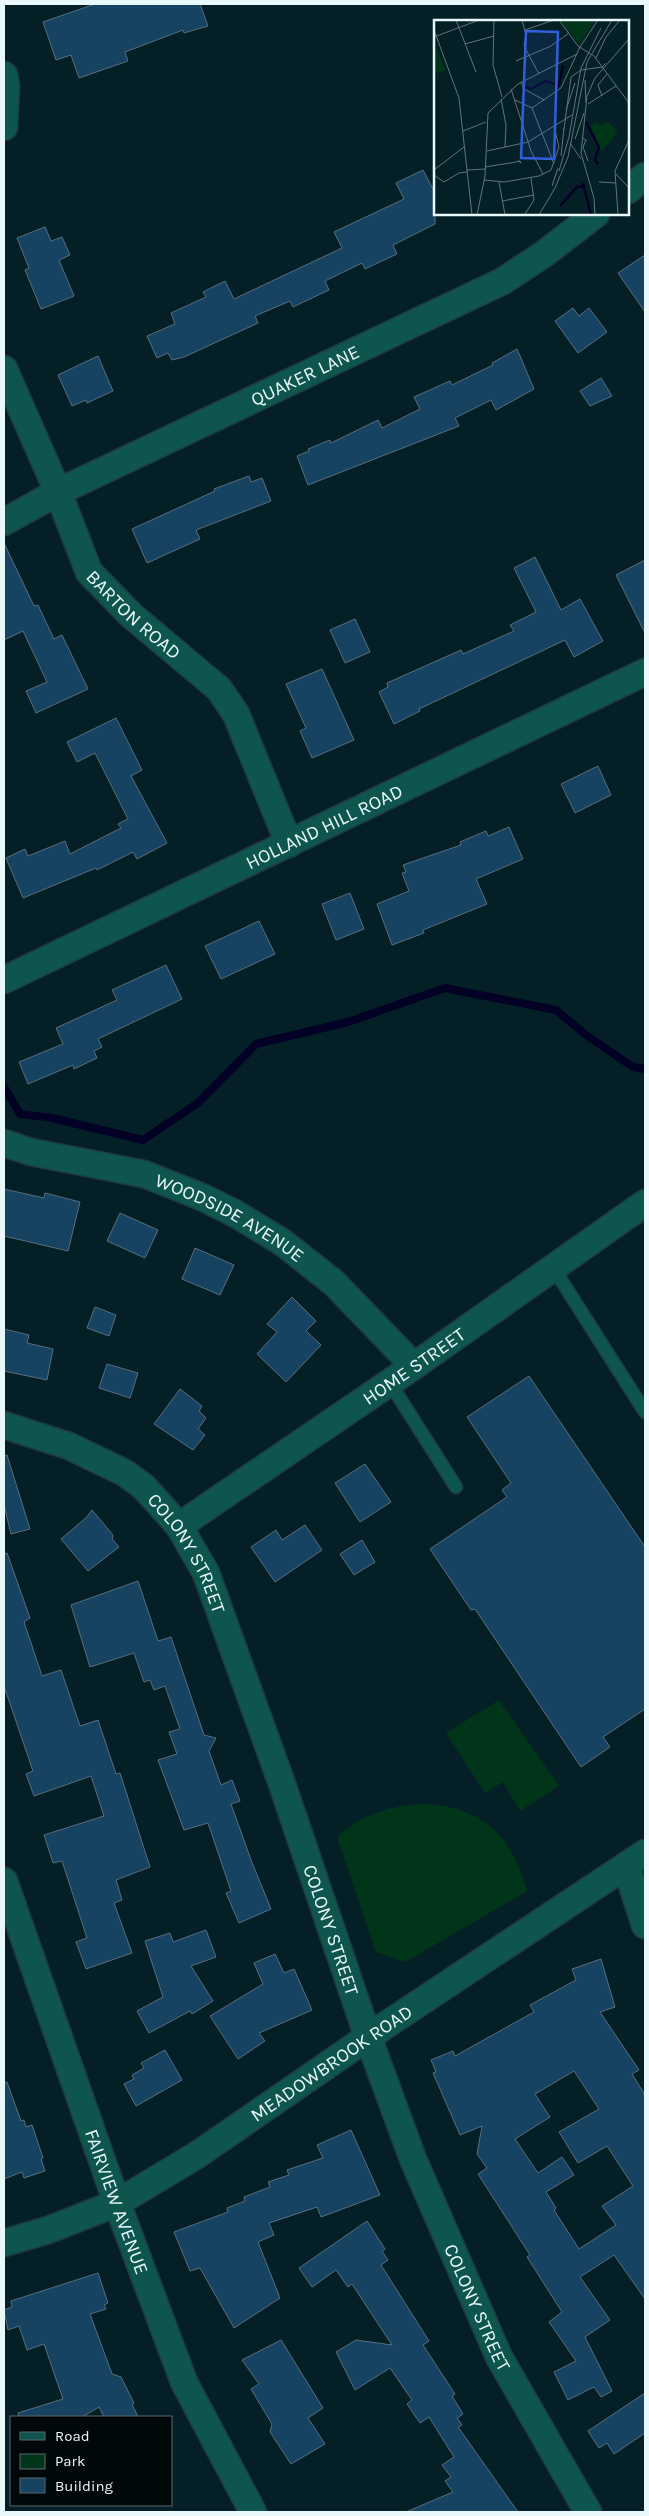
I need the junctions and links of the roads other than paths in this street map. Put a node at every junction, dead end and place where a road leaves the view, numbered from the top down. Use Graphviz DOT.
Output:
graph roads {
  1 [pos="4,75"];
  2 [pos="4,127"];
  3 [pos="645,176"];
  4 [pos="629,189"];
  5 [pos="595,215"];
  6 [pos="4,370"];
  7 [pos="58,492"];
  8 [pos="4,522"];
  9 [pos="645,672"];
  10 [pos="289,844"];
  11 [pos="4,980"];
  12 [pos="4,1143"];
  13 [pos="645,1203"];
  14 [pos="554,1270"];
  15 [pos="414,1366"];
  16 [pos="390,1383"];
  17 [pos="645,1412"];
  18 [pos="4,1425"];
  19 [pos="456,1487"];
  20 [pos="179,1526"];
  21 [pos="635,1859"];
  22 [pos="4,1881"];
  23 [pos="645,1926"];
  24 [pos="368,2037"];
  25 [pos="117,2204"];
  26 [pos="4,2244"];
  27 [pos="252,2512"];
  28 [pos="588,2512"];
  1 -- 2 [label="street"];
  3 -- 4 [label="street"];
  5 -- 7 [label="street, QUAKER LANE"];
  6 -- 7 [label="street, BARTON ROAD"];
  7 -- 8 [label="street, QUAKER LANE"];
  7 -- 10 [label="street, BARTON ROAD"];
  9 -- 10 [label="street, HOLLAND HILL ROAD"];
  10 -- 11 [label="street, HOLLAND HILL ROAD"];
  12 -- 15 [label="street, WOODSIDE AVENUE"];
  13 -- 14 [label="street, HOME STREET"];
  14 -- 15 [label="street, HOME STREET"];
  14 -- 17 [label="lane"];
  15 -- 16 [label="street, HOME STREET"];
  16 -- 19 [label="lane"];
  16 -- 20 [label="street, HOME STREET"];
  18 -- 20 [label="street, COLONY STREET"];
  20 -- 24 [label="street, COLONY STREET"];
  21 -- 23 [label="street"];
  21 -- 24 [label="street, MEADOWBROOK ROAD"];
  22 -- 25 [label="street, FAIRVIEW AVENUE"];
  24 -- 25 [label="street, MEADOWBROOK ROAD"];
  24 -- 28 [label="street, COLONY STREET"];
  25 -- 26 [label="street, MEADOWBROOK ROAD"];
  25 -- 27 [label="street, FAIRVIEW AVENUE"];
}
